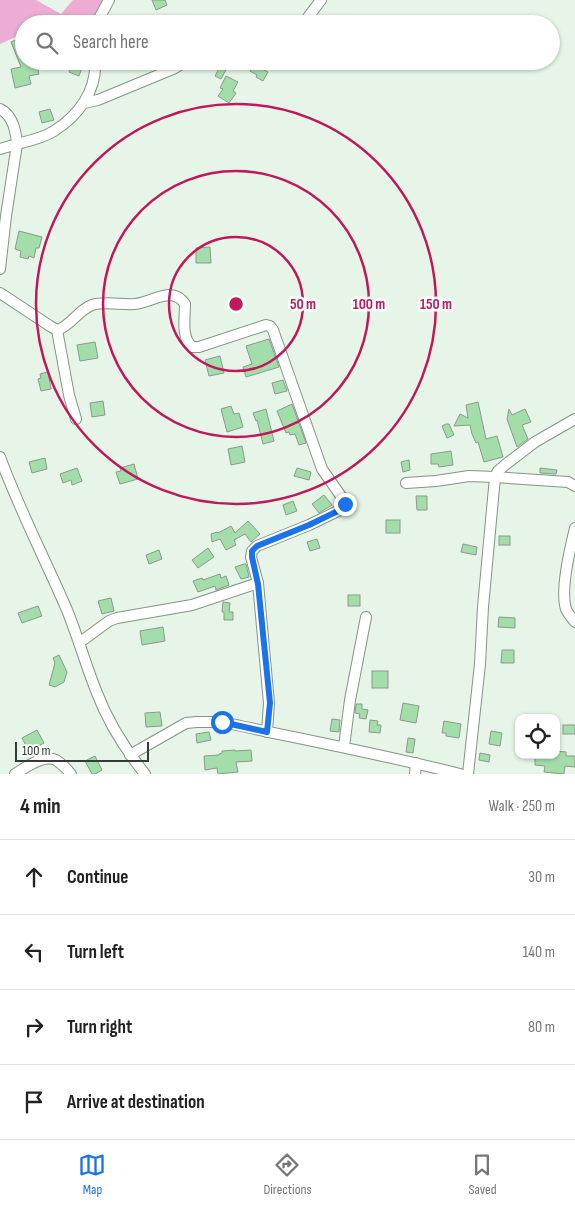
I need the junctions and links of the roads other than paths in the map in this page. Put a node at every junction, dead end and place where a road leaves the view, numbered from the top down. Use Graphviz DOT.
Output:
graph roads {
  1 [pos="109,0"];
  2 [pos="321,0"];
  3 [pos="101,15"];
  4 [pos="310,15"];
  5 [pos="95,70"];
  6 [pos="168,70"];
  7 [pos="84,103"];
  8 [pos="0,109"];
  9 [pos="17,144"];
  10 [pos="0,149"];
  11 [pos="0,268"];
  12 [pos="0,293"];
  13 [pos="57,330"];
  14 [pos="76,419"];
  15 [pos="575,419"];
  16 [pos="0,457"];
  17 [pos="495,477"];
  18 [pos="406,483"];
  19 [pos="575,486"];
  20 [pos="575,528"];
  21 [pos="258,584"];
  22 [pos="366,617"];
  23 [pos="575,622"];
  24 [pos="79,643"];
  25 [pos="267,732"];
  26 [pos="344,747"];
  27 [pos="130,754"];
  28 [pos="416,763"];
  29 [pos="15,774"];
  30 [pos="71,774"];
  31 [pos="144,774"];
  32 [pos="416,774"];
  33 [pos="460,774"];
  34 [pos="468,774"];
  1 -- 3 [label="street"];
  2 -- 4 [label="street"];
  5 -- 7 [label="street"];
  6 -- 7 [label="street"];
  7 -- 9 [label="street"];
  8 -- 9 [label="street"];
  9 -- 10 [label="street"];
  9 -- 11 [label="street"];
  12 -- 13 [label="street"];
  13 -- 14 [label="street"];
  13 -- 21 [label="street"];
  15 -- 17 [label="street"];
  16 -- 24 [label="street"];
  17 -- 18 [label="street"];
  17 -- 19 [label="street"];
  17 -- 34 [label="street"];
  20 -- 23 [label="street"];
  21 -- 24 [label="street"];
  21 -- 25 [label="street"];
  22 -- 26 [label="street"];
  24 -- 27 [label="street"];
  25 -- 26 [label="street"];
  25 -- 27 [label="street"];
  26 -- 28 [label="street"];
  27 -- 31 [label="street"];
  28 -- 32 [label="street"];
  28 -- 33 [label="street"];
  29 -- 30 [label="street"];
}
